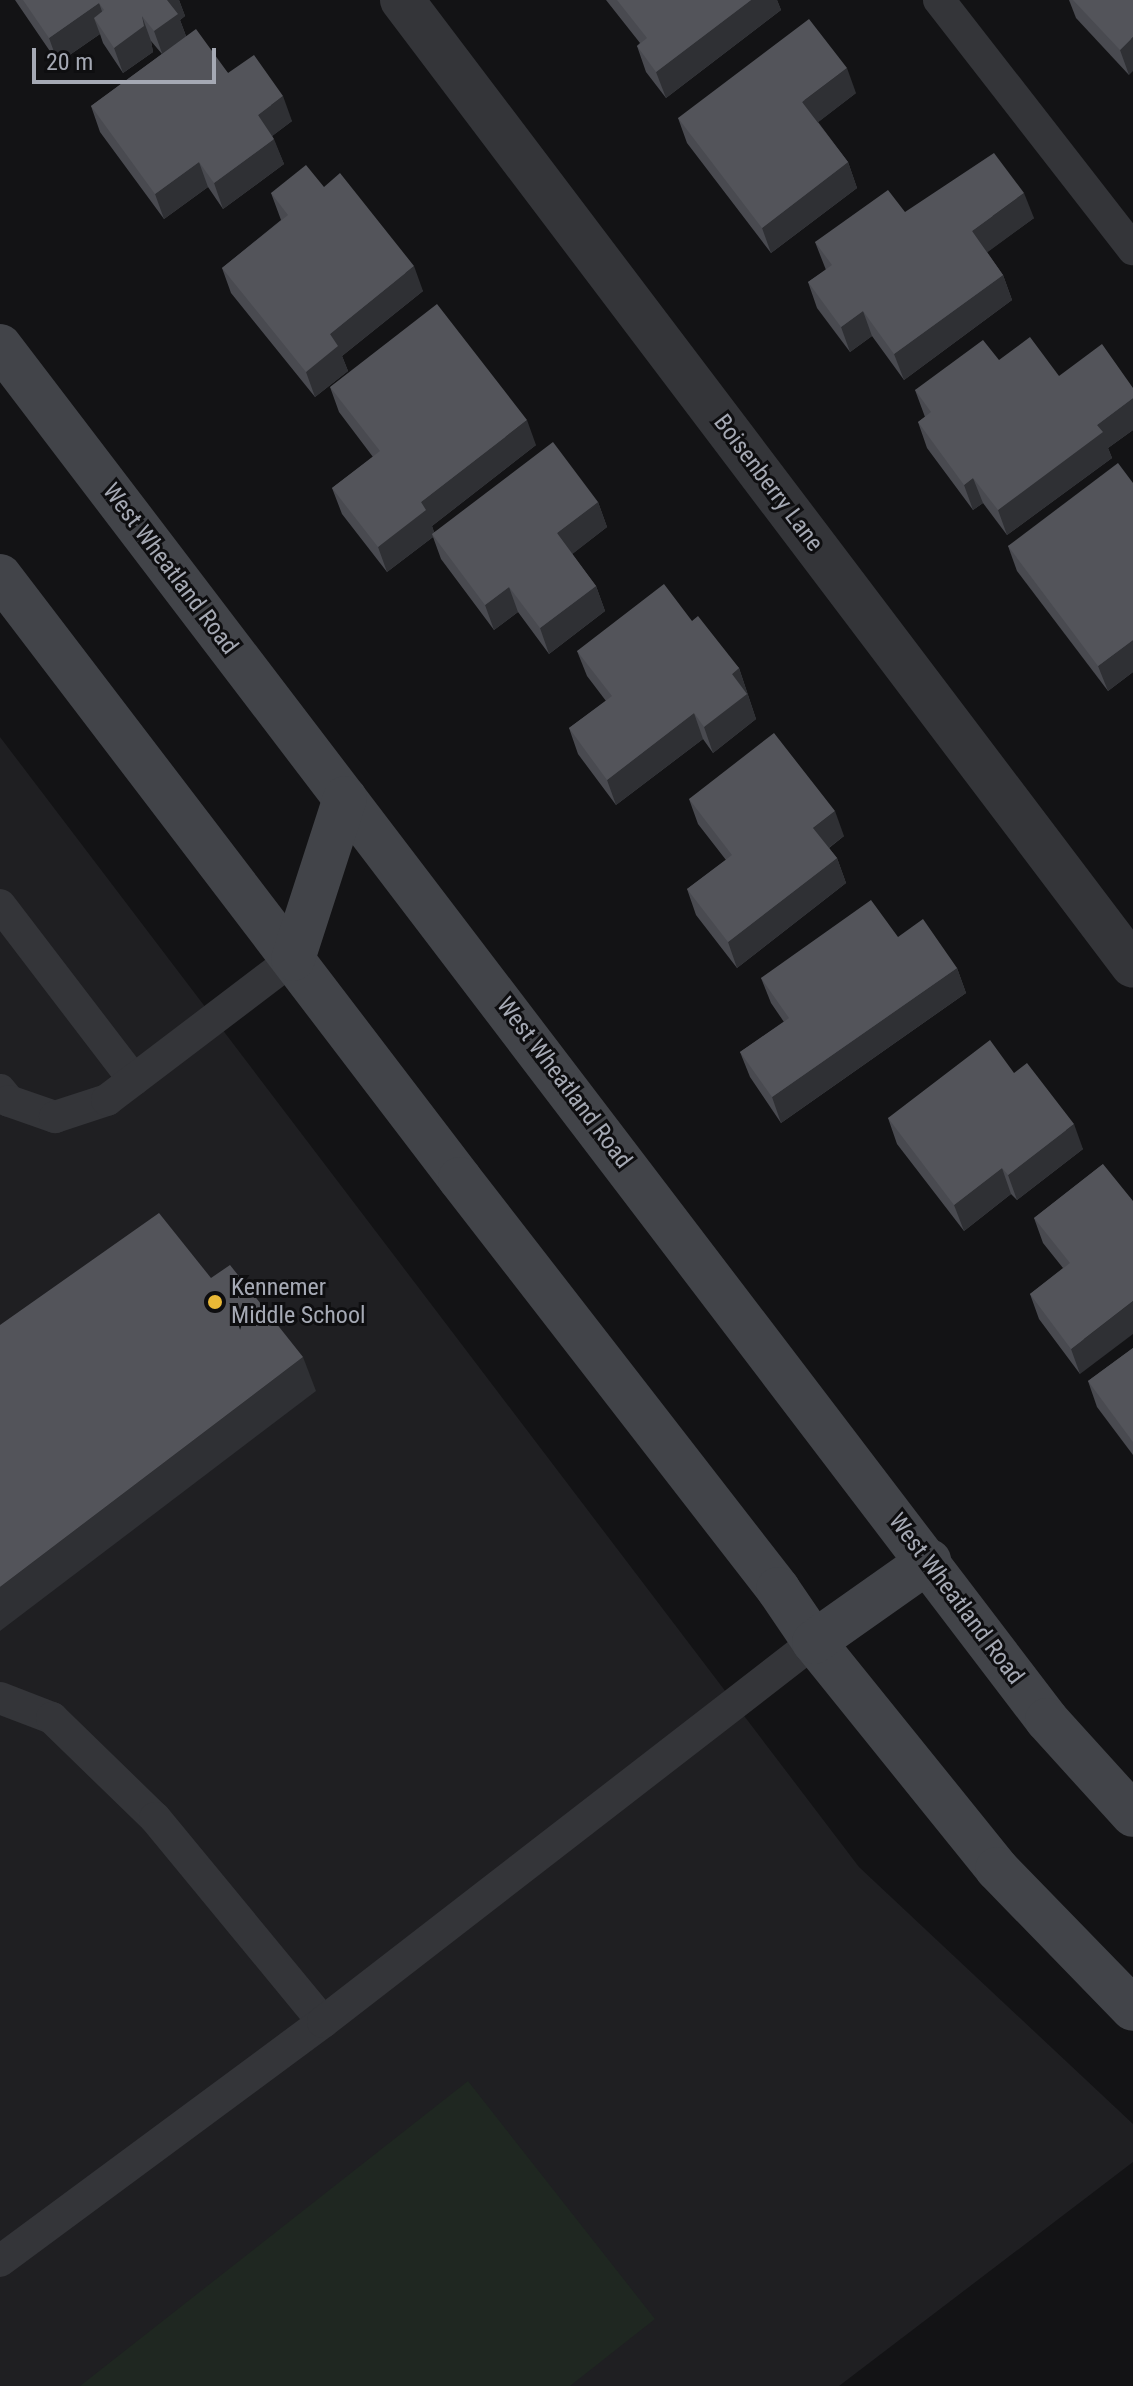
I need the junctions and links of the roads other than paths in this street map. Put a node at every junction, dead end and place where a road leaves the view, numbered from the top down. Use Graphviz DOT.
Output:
graph roads {
  1 [pos="402,0"];
  2 [pos="939,0"];
  3 [pos="1133,249"];
  4 [pos="0,346"];
  5 [pos="0,576"];
  6 [pos="345,798"];
  7 [pos="0,905"];
  8 [pos="293,959"];
  9 [pos="1133,966"];
  10 [pos="134,1080"];
  11 [pos="0,1090"];
  12 [pos="929,1561"];
  13 [pos="814,1642"];
  14 [pos="0,1698"];
  15 [pos="1133,1815"];
  16 [pos="1133,2009"];
  17 [pos="323,2022"];
  18 [pos="0,2261"];
  1 -- 9 [label="street, Boisenberry Lane"];
  2 -- 3 [label="lane"];
  4 -- 6 [label="main road, West Wheatland Road"];
  5 -- 8 [label="main road"];
  6 -- 8 [label="main road"];
  6 -- 12 [label="main road, West Wheatland Road"];
  7 -- 10 [label="lane"];
  8 -- 10 [label="lane"];
  8 -- 13 [label="main road"];
  10 -- 11 [label="lane"];
  12 -- 13 [label="main road"];
  12 -- 15 [label="main road, West Wheatland Road"];
  13 -- 16 [label="main road"];
  13 -- 17 [label="lane"];
  14 -- 17 [label="lane"];
  17 -- 18 [label="lane"];
}
